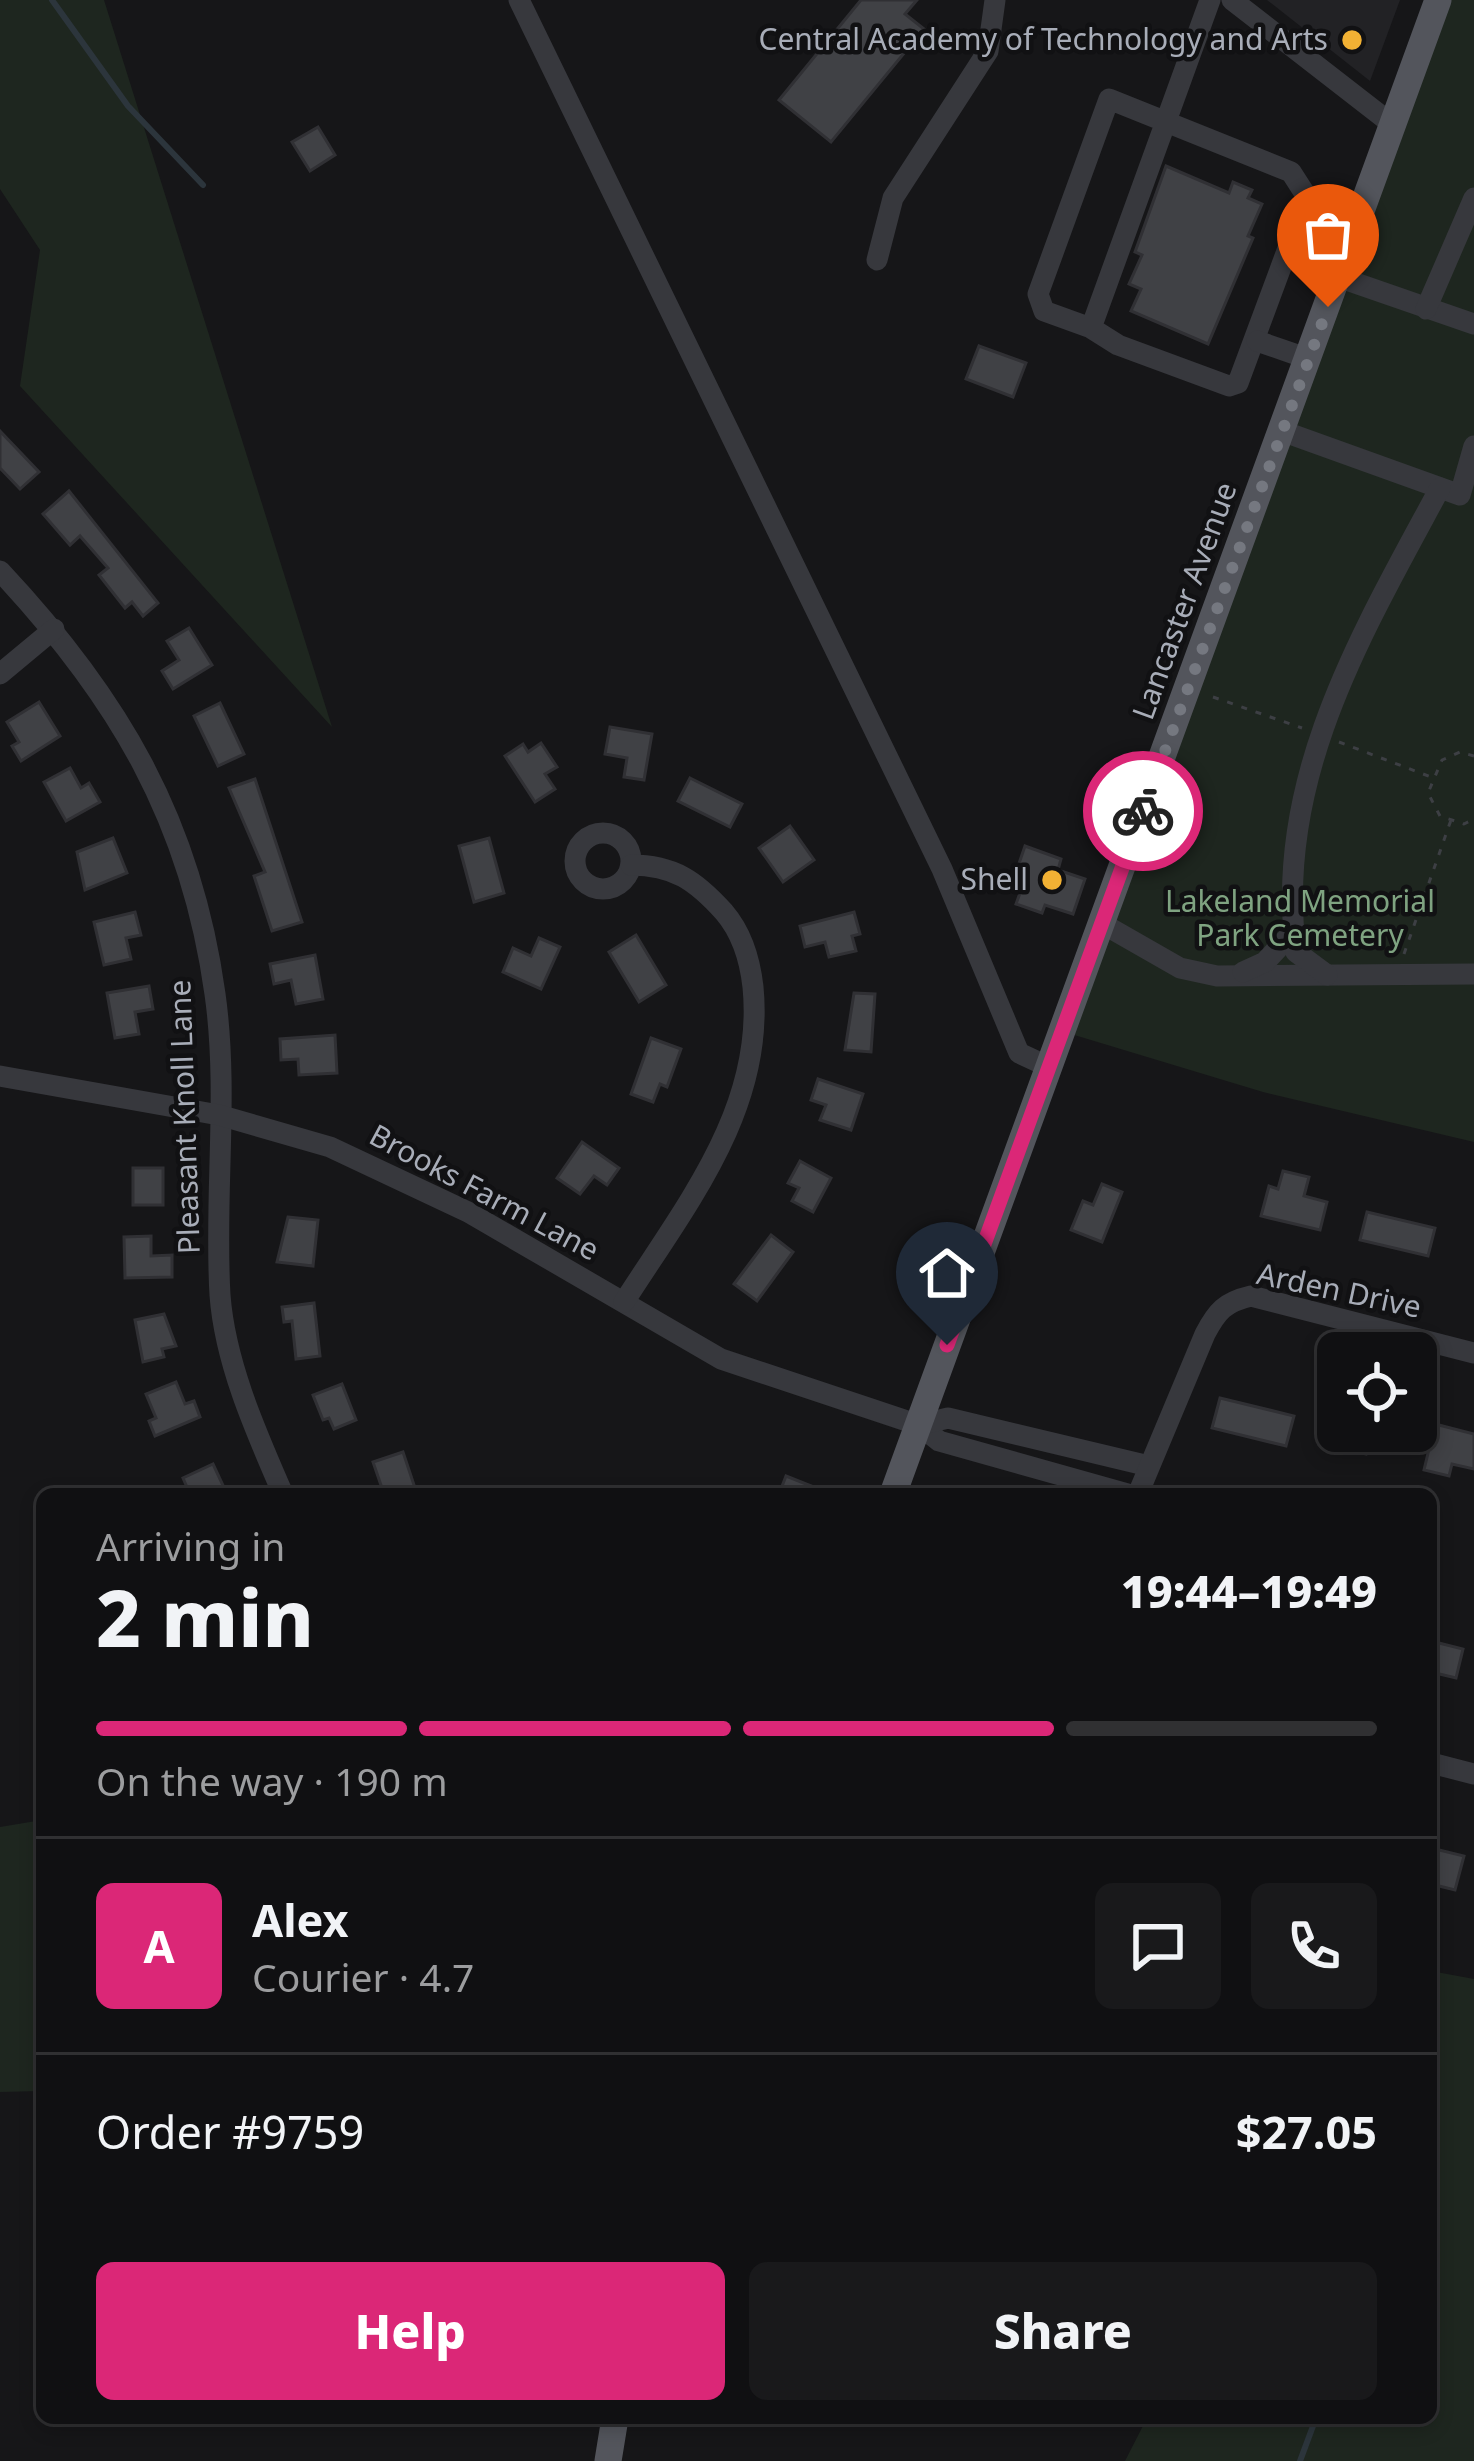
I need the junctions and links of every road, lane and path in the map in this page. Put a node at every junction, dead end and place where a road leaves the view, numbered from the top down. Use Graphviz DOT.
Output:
graph roads {
  1 [pos="519,0"];
  2 [pos="995,0"];
  3 [pos="1210,0"];
  4 [pos="1232,0"];
  5 [pos="1438,0"];
  6 [pos="1168,119"];
  7 [pos="1393,125"];
  8 [pos="1474,198"];
  9 [pos="877,260"];
  10 [pos="1338,277"];
  11 [pos="1426,309"];
  12 [pos="1474,324"];
  13 [pos="1091,328"];
  14 [pos="1257,341"];
  15 [pos="1309,359"];
  16 [pos="1282,430"];
  17 [pos="1474,446"];
  18 [pos="1458,494"];
  19 [pos="0,571"];
  20 [pos="54,629"];
  21 [pos="0,674"];
  22 [pos="1474,756"];
  23 [pos="1474,819"];
  24 [pos="1451,820"];
  25 [pos="631,865"];
  26 [pos="1103,924"];
  27 [pos="1293,932"];
  28 [pos="1397,974"];
  29 [pos="1474,974"];
  30 [pos="1327,975"];
  31 [pos="1236,976"];
  32 [pos="1049,1067"];
  33 [pos="0,1076"];
  34 [pos="219,1115"];
  35 [pos="624,1302"];
  36 [pos="1474,1353"];
  37 [pos="919,1425"];
  38 [pos="1149,1466"];
  39 [pos="280,1488"];
  40 [pos="895,1488"];
  41 [pos="1107,1488"];
  42 [pos="1140,1488"];
  43 [pos="1437,1765"];
  44 [pos="1474,1774"];
  45 [pos="614,2424"];
  46 [pos="608,2461"];
  1 -- 32 [label="street"];
  2 -- 9 [label="street"];
  3 -- 6 [label="street"];
  4 -- 7 [label="street"];
  5 -- 7 [label="main road, Lancaster Avenue"];
  6 -- 13 [label="street"];
  6 -- 13 [label="street"];
  6 -- 14 [label="street"];
  7 -- 10 [label="main road, Lancaster Avenue"];
  8 -- 11 [label="street"];
  10 -- 11 [label="street"];
  10 -- 15 [label="main road, Lancaster Avenue"];
  11 -- 12 [label="street"];
  13 -- 14 [label="street"];
  14 -- 15 [label="street"];
  15 -- 16 [label="main road, Lancaster Avenue"];
  16 -- 18 [label="street"];
  16 -- 26 [label="main road, Lancaster Avenue"];
  17 -- 18 [label="street"];
  18 -- 27 [label="street"];
  19 -- 20 [label="street, Pleasant Knoll Lane"];
  20 -- 21 [label="street"];
  20 -- 34 [label="street, Pleasant Knoll Lane"];
  22 -- 24 [label="path"];
  23 -- 24 [label="path"];
  24 -- 28 [label="path"];
  25 -- 35 [label="street"];
  26 -- 31 [label="street"];
  26 -- 32 [label="main road, Lancaster Avenue"];
  27 -- 30 [label="street"];
  27 -- 31 [label="street"];
  28 -- 29 [label="street"];
  28 -- 30 [label="street"];
  30 -- 31 [label="street"];
  32 -- 37 [label="main road, Lancaster Avenue"];
  33 -- 34 [label="street, Brooks Farm Lane"];
  34 -- 35 [label="street, Brooks Farm Lane"];
  34 -- 39 [label="street, Pleasant Knoll Lane"];
  35 -- 37 [label="street, Brooks Farm Lane"];
  36 -- 38 [label="street, Arden Drive"];
  37 -- 38 [label="street"];
  37 -- 40 [label="main road, Lancaster Avenue"];
  37 -- 41 [label="street"];
  38 -- 42 [label="street"];
  43 -- 44 [label="street"];
  45 -- 46 [label="main road"];
}
